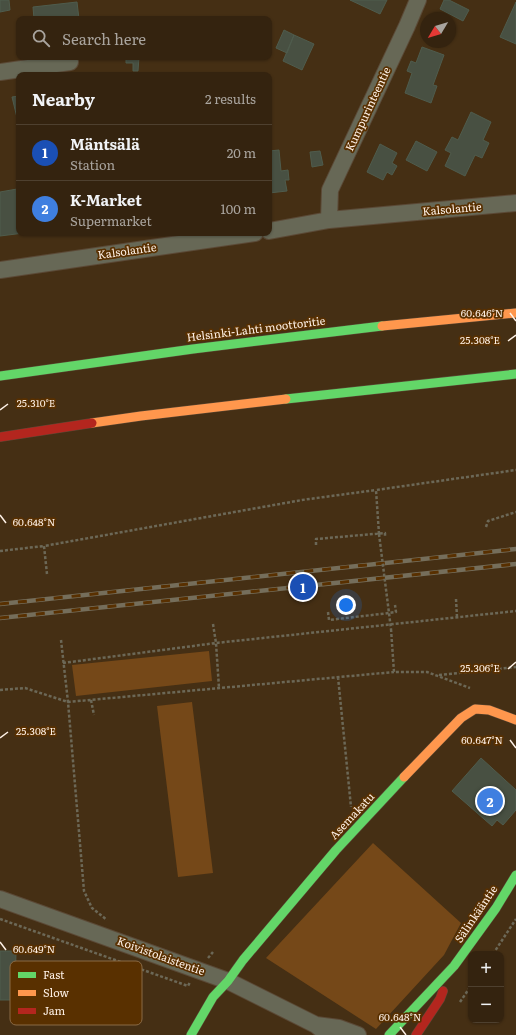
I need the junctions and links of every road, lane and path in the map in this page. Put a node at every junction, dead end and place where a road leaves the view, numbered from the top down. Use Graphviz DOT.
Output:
graph roads {
  1 [pos="418,0"];
  2 [pos="70,62"];
  3 [pos="0,72"];
  4 [pos="516,203"];
  5 [pos="329,220"];
  6 [pos="272,230"];
  7 [pos="234,236"];
  8 [pos="0,270"];
  9 [pos="516,313"];
  10 [pos="516,374"];
  11 [pos="0,376"];
  12 [pos="0,437"];
  13 [pos="516,470"];
  14 [pos="376,490"];
  15 [pos="516,512"];
  16 [pos="486,527"];
  17 [pos="380,534"];
  18 [pos="385,537"];
  19 [pos="316,545"];
  20 [pos="44,546"];
  21 [pos="0,551"];
  22 [pos="47,574"];
  23 [pos="456,599"];
  24 [pos="395,605"];
  25 [pos="516,611"];
  26 [pos="328,612"];
  27 [pos="389,614"];
  28 [pos="457,617"];
  29 [pos="213,624"];
  30 [pos="62,640"];
  31 [pos="216,643"];
  32 [pos="63,663"];
  33 [pos="516,667"];
  34 [pos="394,672"];
  35 [pos="437,675"];
  36 [pos="338,677"];
  37 [pos="219,688"];
  38 [pos="470,688"];
  39 [pos="0,690"];
  40 [pos="91,700"];
  41 [pos="68,702"];
  42 [pos="94,715"];
  43 [pos="516,720"];
  44 [pos="351,808"];
  45 [pos="516,875"];
  46 [pos="0,899"];
  47 [pos="0,919"];
  48 [pos="516,919"];
  49 [pos="108,921"];
  50 [pos="495,951"];
  51 [pos="118,961"];
  52 [pos="454,966"];
  53 [pos="142,970"];
  54 [pos="228,981"];
  55 [pos="188,986"];
  56 [pos="322,1030"];
  57 [pos="191,1035"];
  58 [pos="358,1035"];
  59 [pos="389,1035"];
  60 [pos="416,1035"];
  1 -- 5 [label="street, Kumpurinteentie"];
  2 -- 3 [label="street"];
  4 -- 5 [label="street, Kalsolantie"];
  5 -- 6 [label="street, Kalsolantie"];
  7 -- 8 [label="street, Kalsolantie"];
  9 -- 11 [label="main road, Helsinki-Lahti moottoritie"];
  10 -- 12 [label="main road"];
  13 -- 14 [label="path"];
  14 -- 17 [label="path"];
  14 -- 20 [label="path"];
  15 -- 16 [label="path"];
  17 -- 18 [label="path"];
  17 -- 19 [label="path"];
  17 -- 27 [label="path, bridge"];
  20 -- 21 [label="path"];
  20 -- 22 [label="path"];
  23 -- 28 [label="path"];
  24 -- 27 [label="path"];
  25 -- 28 [label="path"];
  26 -- 27 [label="path"];
  27 -- 34 [label="path, bridge"];
  28 -- 31 [label="path"];
  29 -- 31 [label="path"];
  30 -- 32 [label="path"];
  31 -- 32 [label="path"];
  31 -- 37 [label="path"];
  32 -- 41 [label="path"];
  33 -- 35 [label="path"];
  34 -- 35 [label="path"];
  34 -- 36 [label="path"];
  35 -- 38 [label="path"];
  36 -- 37 [label="path"];
  36 -- 44 [label="path"];
  37 -- 40 [label="path"];
  39 -- 41 [label="path"];
  40 -- 41 [label="path"];
  40 -- 42 [label="path"];
  41 -- 49 [label="path"];
  43 -- 54 [label="main road, Asemakatu"];
  45 -- 52 [label="main road, Sälinkääntie"];
  46 -- 54 [label="street, Koivistolaistentie"];
  47 -- 51 [label="path"];
  48 -- 50 [label="path"];
  52 -- 59 [label="main road, Sälinkääntie"];
  52 -- 60 [label="main road, Sälinkääntie"];
  53 -- 55 [label="path"];
  54 -- 56 [label="street, Koivistolaistentie"];
  54 -- 57 [label="main road, Asemakatu"];
  56 -- 58 [label="street, Koivistolaistentie"];
}
